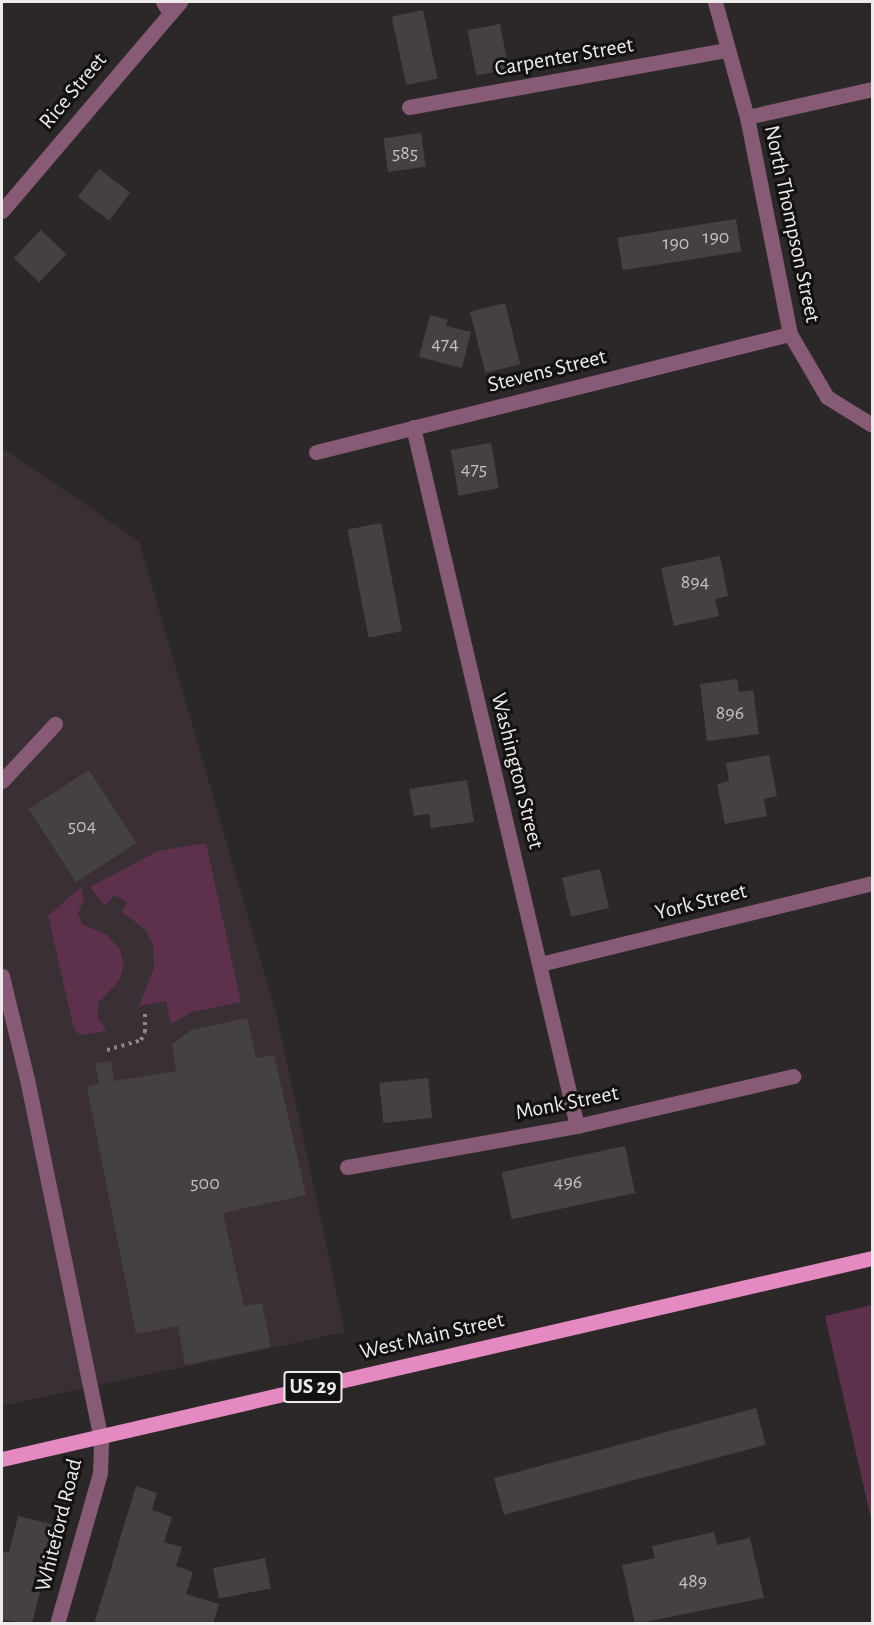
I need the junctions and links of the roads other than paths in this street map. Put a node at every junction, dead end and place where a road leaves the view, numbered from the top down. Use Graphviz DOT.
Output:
graph roads {
  1 [pos="715,2"];
  2 [pos="171,5"];
  3 [pos="727,50"];
  4 [pos="873,89"];
  5 [pos="409,107"];
  6 [pos="747,117"];
  7 [pos="2,211"];
  8 [pos="790,334"];
  9 [pos="873,425"];
  10 [pos="413,427"];
  11 [pos="316,452"];
  12 [pos="56,724"];
  13 [pos="2,781"];
  14 [pos="873,883"];
  15 [pos="540,964"];
  16 [pos="2,976"];
  17 [pos="793,1076"];
  18 [pos="577,1126"];
  19 [pos="347,1167"];
  20 [pos="873,1258"];
  21 [pos="101,1438"];
  22 [pos="2,1459"];
  23 [pos="57,1623"];
  1 -- 3 [label="street, North Thompson Street"];
  2 -- 7 [label="street, Rice Street"];
  3 -- 5 [label="street, Carpenter Street"];
  3 -- 6 [label="street, North Thompson Street"];
  4 -- 6 [label="street"];
  6 -- 8 [label="street, North Thompson Street"];
  8 -- 9 [label="street, North Thompson Street"];
  8 -- 10 [label="street, Stevens Street"];
  10 -- 11 [label="street, Stevens Street"];
  10 -- 15 [label="street, Washington Street"];
  12 -- 13 [label="street"];
  14 -- 15 [label="street, York Street"];
  15 -- 18 [label="street, Washington Street"];
  16 -- 21 [label="street, Whiteford Road"];
  17 -- 18 [label="street, Monk Street"];
  18 -- 19 [label="street, Monk Street"];
  20 -- 21 [label="main road, West Main Street / US 29"];
  21 -- 22 [label="main road, West Main Street / US 29"];
  21 -- 23 [label="street, Whiteford Road"];
}
